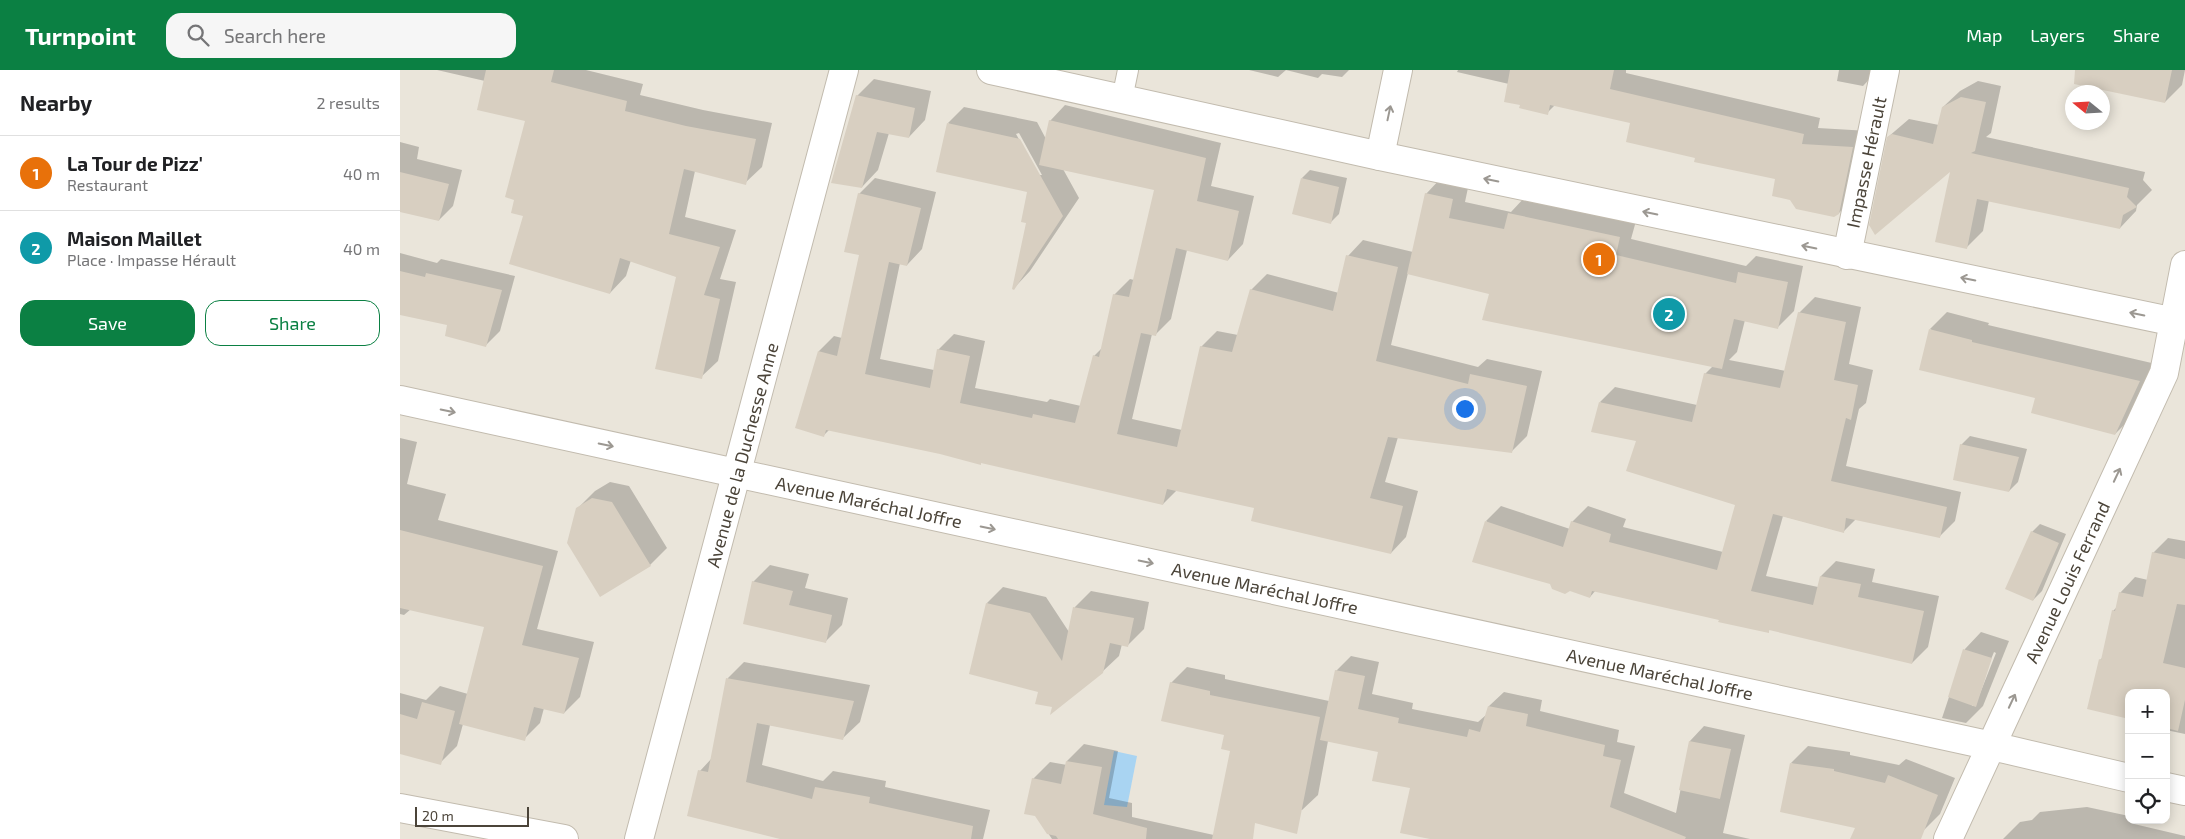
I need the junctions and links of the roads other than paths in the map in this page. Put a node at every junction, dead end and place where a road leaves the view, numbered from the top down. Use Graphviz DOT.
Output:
graph roads {
  1 [pos="844,70"];
  2 [pos="991,70"];
  3 [pos="1128,70"];
  4 [pos="1398,70"];
  5 [pos="1885,70"];
  6 [pos="1122,99"];
  7 [pos="1380,156"];
  8 [pos="1846,255"];
  9 [pos="2185,265"];
  10 [pos="2180,323"];
  11 [pos="400,400"];
  12 [pos="737,473"];
  13 [pos="1992,746"];
  14 [pos="2125,777"];
  15 [pos="2170,788"];
  16 [pos="2185,792"];
  17 [pos="400,808"];
  18 [pos="564,839"];
  19 [pos="639,839"];
  20 [pos="1948,839"];
  1 -- 12 [label="street, Avenue de la Duchesse Anne"];
  2 -- 6 [label="street"];
  3 -- 6 [label="lane"];
  7 -- 4 [label="street, one-way"];
  5 -- 8 [label="street, Impasse Hérault"];
  6 -- 7 [label="street"];
  8 -- 7 [label="street, one-way"];
  10 -- 8 [label="street, one-way"];
  9 -- 10 [label="street, Avenue Louis Ferrand"];
  13 -- 10 [label="street, Avenue Louis Ferrand, one-way"];
  11 -- 12 [label="street, Avenue Maréchal Joffre, one-way"];
  12 -- 13 [label="street, Avenue Maréchal Joffre, one-way"];
  12 -- 19 [label="street, Avenue de la Duchesse Anne"];
  13 -- 14 [label="street, Avenue Maréchal Joffre"];
  13 -- 20 [label="street, Avenue Louis Ferrand"];
  15 -- 16 [label="street"];
  17 -- 18 [label="street"];
}
